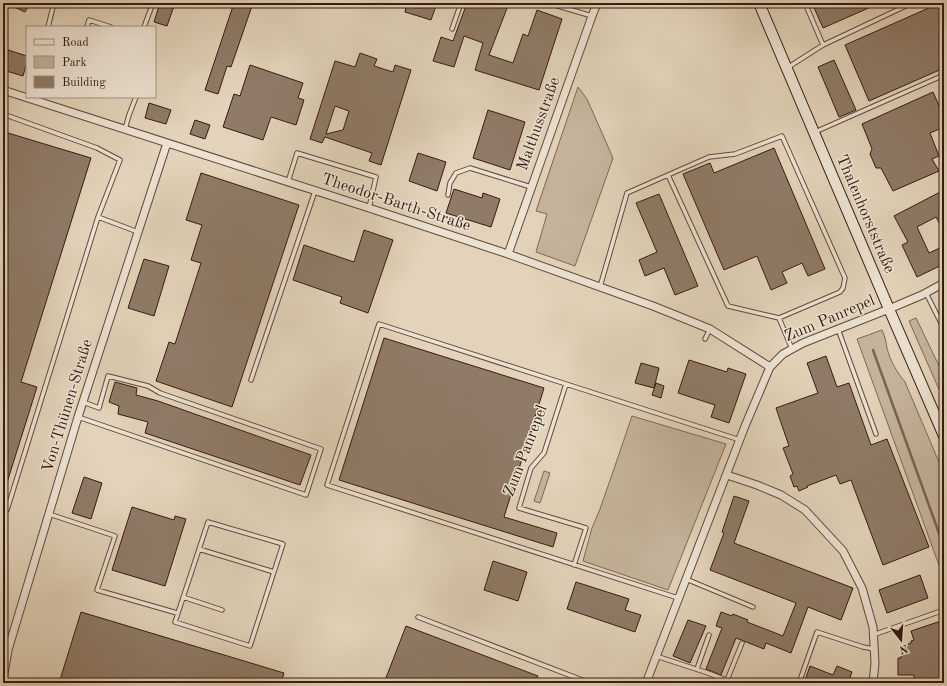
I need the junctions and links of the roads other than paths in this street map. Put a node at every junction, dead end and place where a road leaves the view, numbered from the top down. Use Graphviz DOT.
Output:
graph roads {
  1 [pos="54,3"];
  2 [pos="153,3"];
  3 [pos="461,3"];
  4 [pos="548,3"];
  5 [pos="760,3"];
  6 [pos="805,3"];
  7 [pos="912,3"];
  8 [pos="595,4"];
  9 [pos="592,16"];
  10 [pos="48,26"];
  11 [pos="87,26"];
  12 [pos="108,26"];
  13 [pos="144,26"];
  14 [pos="452,29"];
  15 [pos="823,45"];
  16 [pos="786,69"];
  17 [pos="944,75"];
  18 [pos="3,90"];
  19 [pos="26,96"];
  20 [pos="31,98"];
  21 [pos="136,98"];
  22 [pos="3,114"];
  23 [pos="125,129"];
  24 [pos="814,133"];
  25 [pos="167,143"];
  26 [pos="668,175"];
  27 [pos="288,182"];
  28 [pos="531,187"];
  29 [pos="315,191"];
  30 [pos="448,195"];
  31 [pos="369,208"];
  32 [pos="98,217"];
  33 [pos="138,232"];
  34 [pos="508,254"];
  35 [pos="944,283"];
  36 [pos="600,287"];
  37 [pos="926,293"];
  38 [pos="889,309"];
  39 [pos="779,318"];
  40 [pos="710,329"];
  41 [pos="838,329"];
  42 [pos="944,329"];
  43 [pos="705,339"];
  44 [pos="792,350"];
  45 [pos="770,367"];
  46 [pos="251,380"];
  47 [pos="566,384"];
  48 [pos="83,402"];
  49 [pos="78,418"];
  50 [pos="876,434"];
  51 [pos="944,436"];
  52 [pos="740,440"];
  53 [pos="727,474"];
  54 [pos="3,512"];
  55 [pos="49,514"];
  56 [pos="199,549"];
  57 [pos="574,565"];
  58 [pos="274,572"];
  59 [pos="686,579"];
  60 [pos="183,597"];
  61 [pos="679,598"];
  62 [pos="753,607"];
  63 [pos="222,610"];
  64 [pos="944,610"];
  65 [pos="177,613"];
  66 [pos="418,617"];
  67 [pos="709,635"];
  68 [pos="873,635"];
  69 [pos="742,643"];
  70 [pos="874,649"];
  71 [pos="656,656"];
  72 [pos="697,669"];
  73 [pos="3,680"];
  74 [pos="728,680"];
  75 [pos="590,683"];
  76 [pos="646,683"];
  77 [pos="734,683"];
  78 [pos="799,683"];
  79 [pos="873,683"];
  1 -- 10 [label="lane"];
  2 -- 13 [label="lane"];
  3 -- 14 [label="lane"];
  4 -- 9 [label="lane"];
  5 -- 16 [label="main road, Thalenhorststraße"];
  6 -- 15 [label="lane"];
  7 -- 15 [label="lane"];
  8 -- 9 [label="street, Malthusstraße"];
  9 -- 28 [label="street, Malthusstraße"];
  11 -- 12 [label="lane"];
  15 -- 16 [label="lane"];
  16 -- 24 [label="main road, Thalenhorststraße"];
  17 -- 24 [label="lane"];
  18 -- 19 [label="street, Theodor-Barth-Straße"];
  20 -- 23 [label="street, Theodor-Barth-Straße"];
  21 -- 23 [label="lane"];
  22 -- 32 [label="lane"];
  23 -- 25 [label="street, Theodor-Barth-Straße"];
  24 -- 38 [label="main road, Thalenhorststraße"];
  25 -- 27 [label="street, Theodor-Barth-Straße"];
  25 -- 33 [label="street, Von-Thünen-Straße"];
  26 -- 36 [label="lane"];
  26 -- 39 [label="lane"];
  26 -- 39 [label="lane"];
  27 -- 29 [label="street, Theodor-Barth-Straße"];
  27 -- 31 [label="lane"];
  28 -- 30 [label="lane"];
  28 -- 34 [label="street, Malthusstraße"];
  29 -- 31 [label="street, Theodor-Barth-Straße"];
  29 -- 46 [label="lane"];
  31 -- 34 [label="street, Theodor-Barth-Straße"];
  32 -- 33 [label="lane"];
  32 -- 54 [label="lane"];
  33 -- 48 [label="street, Von-Thünen-Straße"];
  34 -- 36 [label="street, Theodor-Barth-Straße"];
  35 -- 37 [label="street, Zum Panrepel"];
  36 -- 40 [label="street, Theodor-Barth-Straße"];
  37 -- 38 [label="street, Zum Panrepel"];
  37 -- 42 [label="lane"];
  38 -- 41 [label="street, Zum Panrepel"];
  38 -- 51 [label="main road, Thalenhorststraße"];
  39 -- 44 [label="lane"];
  40 -- 43 [label="lane"];
  40 -- 45 [label="street, Theodor-Barth-Straße"];
  41 -- 44 [label="street, Zum Panrepel"];
  41 -- 50 [label="lane"];
  44 -- 45 [label="street, Zum Panrepel"];
  45 -- 52 [label="street, Zum Panrepel"];
  47 -- 52 [label="lane"];
  47 -- 57 [label="lane, Zum Panrepel"];
  47 -- 57 [label="lane"];
  48 -- 49 [label="street, Von-Thünen-Straße"];
  48 -- 49 [label="lane"];
  49 -- 55 [label="street, Von-Thünen-Straße"];
  52 -- 53 [label="street, Zum Panrepel"];
  53 -- 59 [label="street, Zum Panrepel"];
  53 -- 68 [label="street"];
  55 -- 65 [label="lane"];
  55 -- 73 [label="street, Von-Thünen-Straße"];
  56 -- 58 [label="lane"];
  56 -- 58 [label="lane"];
  56 -- 60 [label="lane"];
  57 -- 61 [label="lane"];
  58 -- 65 [label="lane"];
  59 -- 61 [label="street, Zum Panrepel"];
  59 -- 62 [label="lane"];
  60 -- 63 [label="lane"];
  60 -- 65 [label="lane"];
  61 -- 71 [label="street, Zum Panrepel"];
  64 -- 68 [label="lane"];
  66 -- 75 [label="lane"];
  67 -- 72 [label="lane"];
  68 -- 70 [label="street"];
  69 -- 74 [label="lane"];
  70 -- 78 [label="lane"];
  70 -- 79 [label="street"];
  71 -- 72 [label="lane"];
  71 -- 76 [label="street, Zum Panrepel"];
  72 -- 74 [label="lane"];
  74 -- 77 [label="lane"];
}
